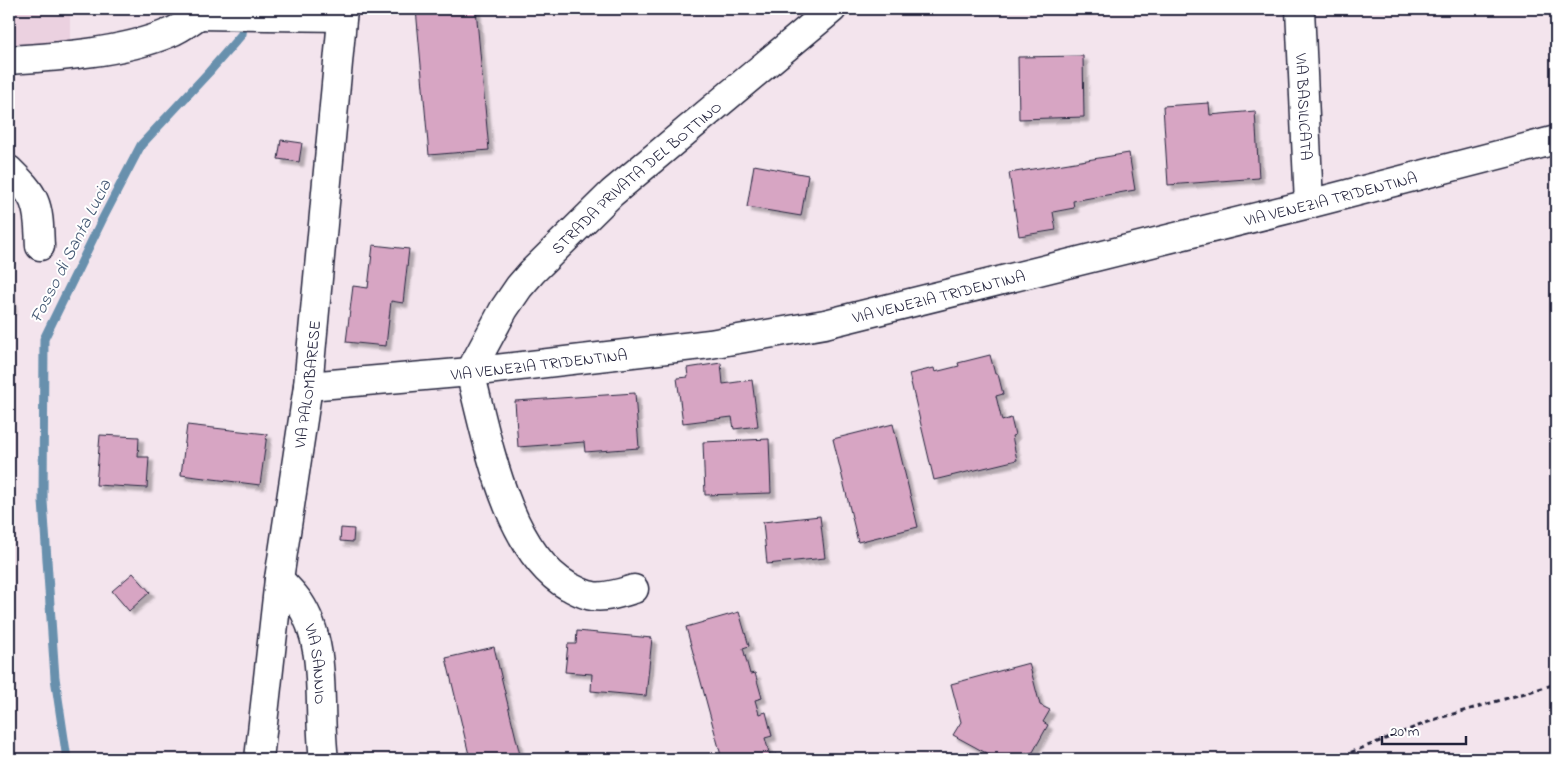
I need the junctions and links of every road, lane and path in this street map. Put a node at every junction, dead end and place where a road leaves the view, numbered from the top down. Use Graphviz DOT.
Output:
graph roads {
  1 [pos="832,9"];
  2 [pos="1300,9"];
  3 [pos="193,12"];
  4 [pos="342,13"];
  5 [pos="9,60"];
  6 [pos="1556,140"];
  7 [pos="9,170"];
  8 [pos="1309,204"];
  9 [pos="40,246"];
  10 [pos="470,372"];
  11 [pos="308,386"];
  12 [pos="279,579"];
  13 [pos="634,590"];
  14 [pos="1556,684"];
  15 [pos="259,759"];
  16 [pos="324,759"];
  17 [pos="1334,759"];
  1 -- 10 [label="street, STRADA PRIVATA DEL BOTTINO"];
  2 -- 8 [label="street, VIA BASILICATA"];
  3 -- 4 [label="street"];
  3 -- 5 [label="street"];
  4 -- 11 [label="street, VIA PALOMBARESE"];
  6 -- 8 [label="street, VIA VENEZIA TRIDENTINA"];
  7 -- 9 [label="street"];
  8 -- 10 [label="street, VIA VENEZIA TRIDENTINA"];
  10 -- 11 [label="street, VIA VENEZIA TRIDENTINA"];
  10 -- 13 [label="street"];
  11 -- 12 [label="street, VIA PALOMBARESE"];
  12 -- 15 [label="street, VIA PALOMBARESE"];
  12 -- 16 [label="street, VIA SANNIO"];
  14 -- 17 [label="path"];
}
